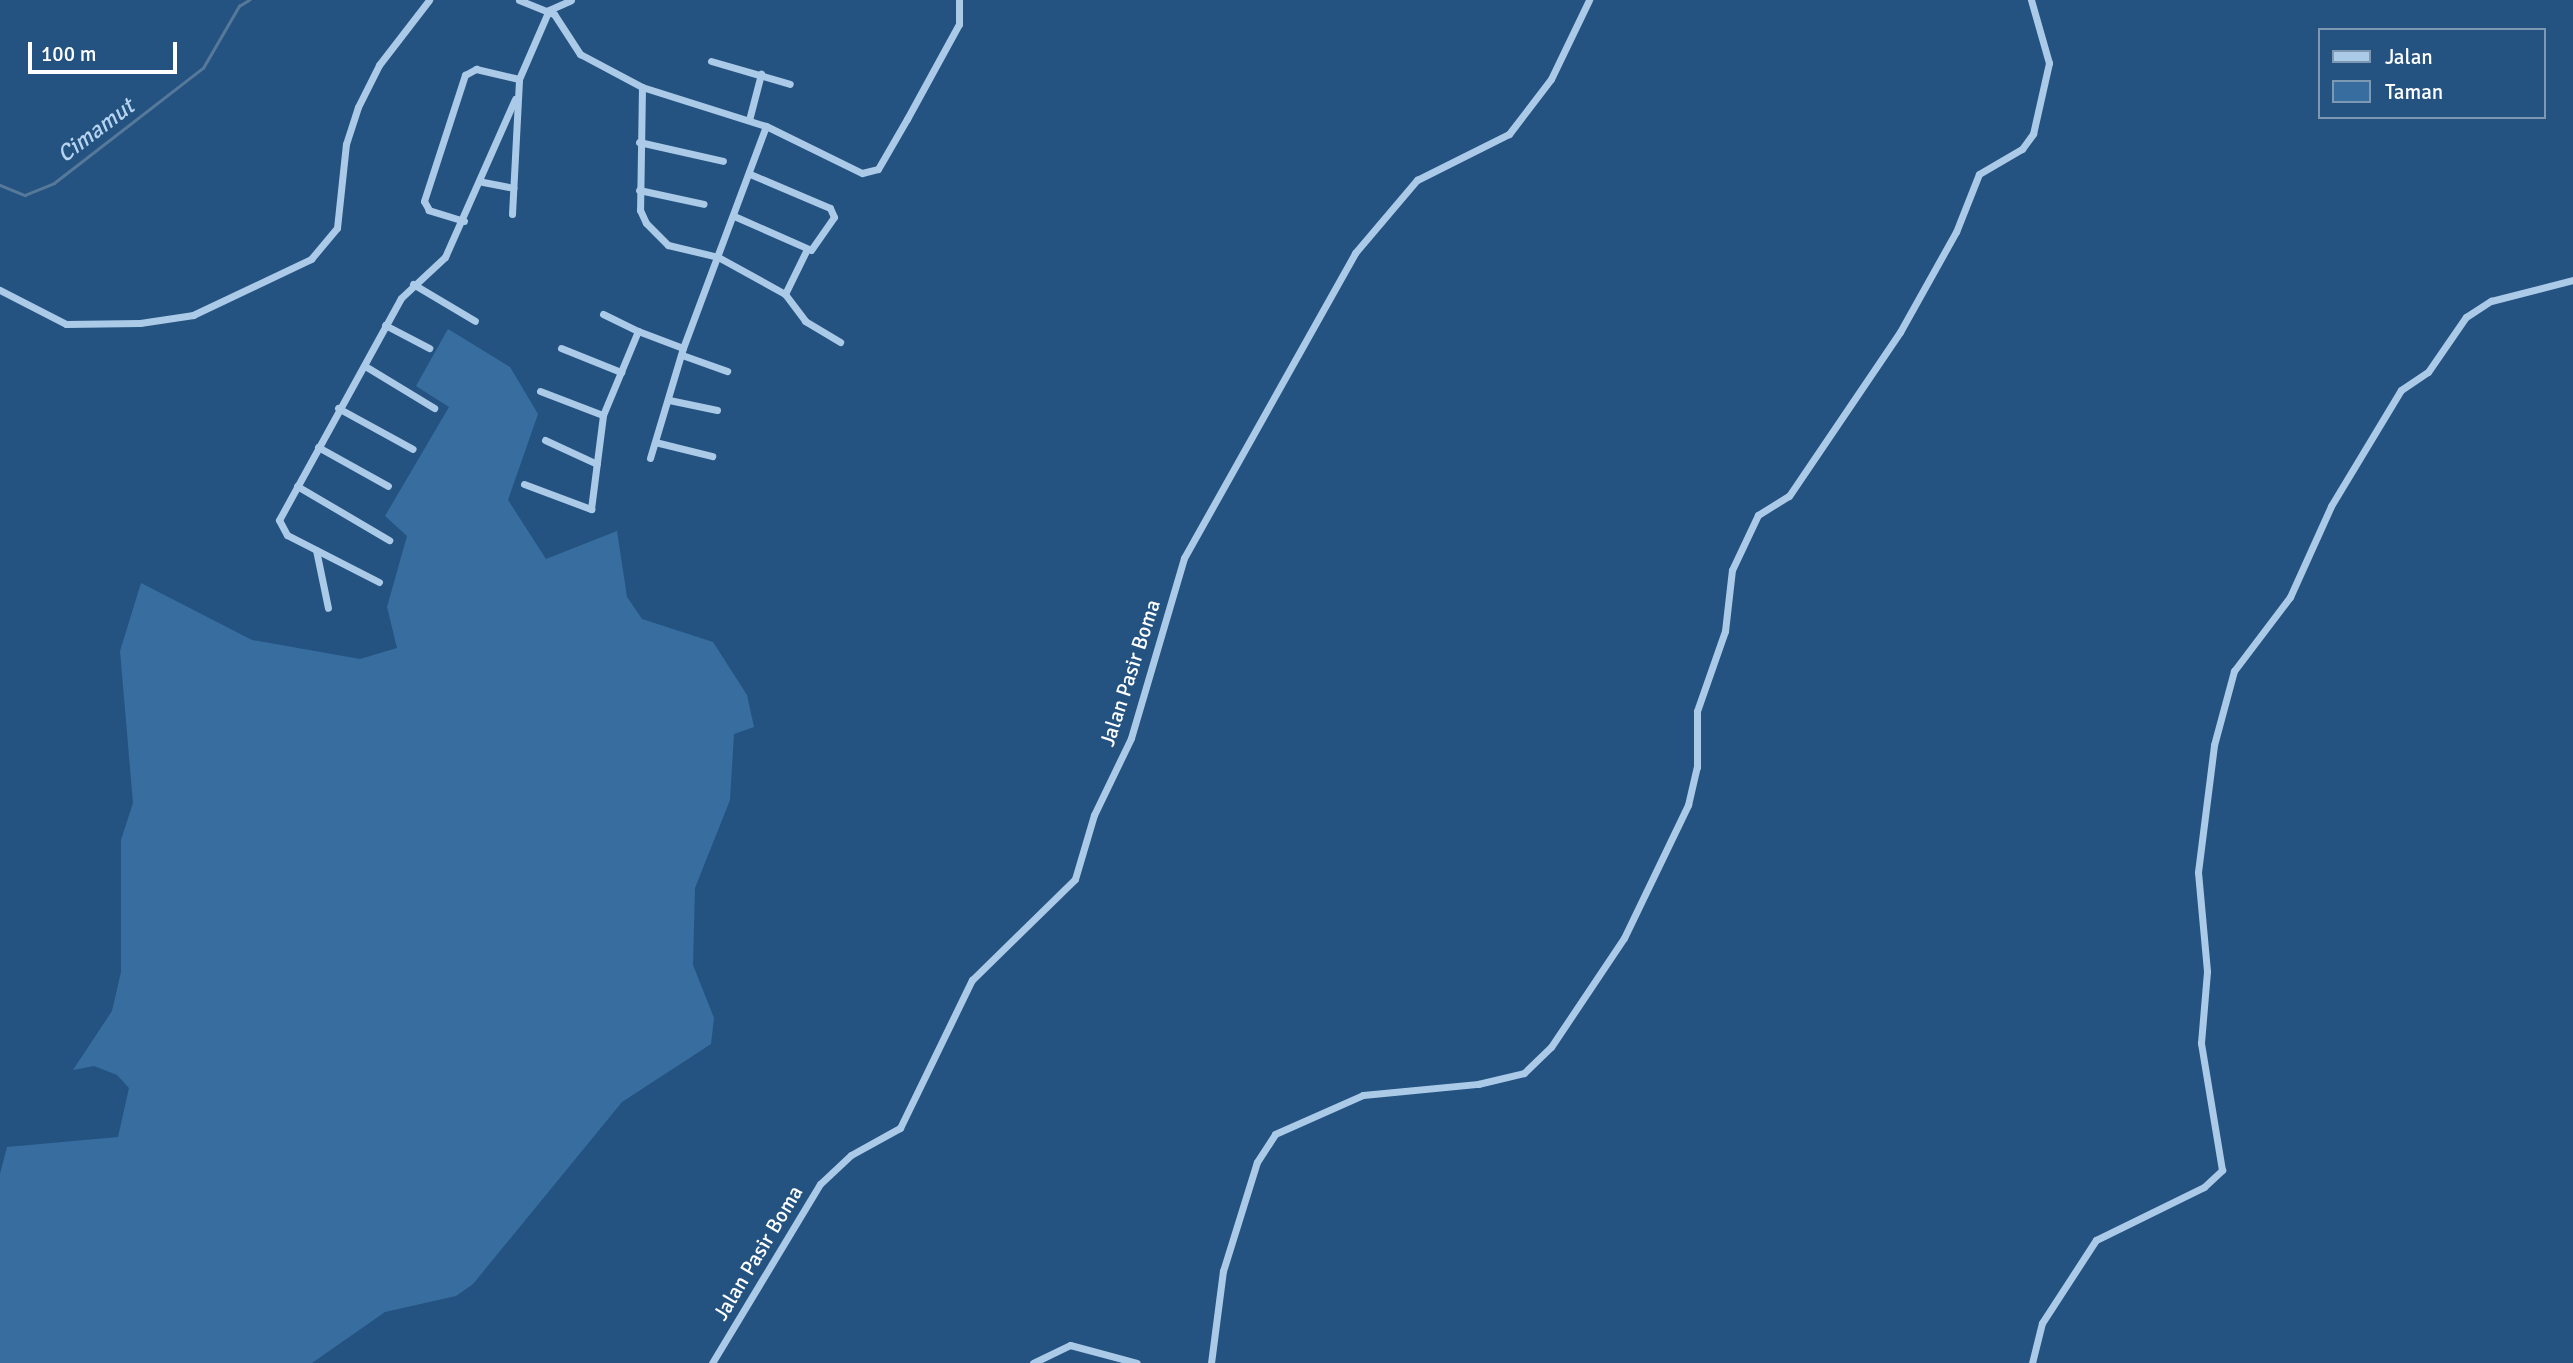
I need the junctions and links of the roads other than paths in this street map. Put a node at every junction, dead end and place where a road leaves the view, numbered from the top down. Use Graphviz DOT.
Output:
graph roads {
  1 [pos="429,0"];
  2 [pos="519,0"];
  3 [pos="571,0"];
  4 [pos="959,0"];
  5 [pos="1589,0"];
  6 [pos="2031,0"];
  7 [pos="549,10"];
  8 [pos="711,61"];
  9 [pos="761,75"];
  10 [pos="519,79"];
  11 [pos="790,84"];
  12 [pos="642,87"];
  13 [pos="515,99"];
  14 [pos="750,120"];
  15 [pos="766,126"];
  16 [pos="639,142"];
  17 [pos="723,161"];
  18 [pos="750,174"];
  19 [pos="482,182"];
  20 [pos="513,188"];
  21 [pos="639,190"];
  22 [pos="705,204"];
  23 [pos="512,215"];
  24 [pos="734,216"];
  25 [pos="464,221"];
  26 [pos="807,249"];
  27 [pos="718,257"];
  28 [pos="2573,280"];
  29 [pos="413,284"];
  30 [pos="0,290"];
  31 [pos="785,294"];
  32 [pos="603,314"];
  33 [pos="475,320"];
  34 [pos="385,325"];
  35 [pos="638,331"];
  36 [pos="840,342"];
  37 [pos="429,348"];
  38 [pos="561,348"];
  39 [pos="682,352"];
  40 [pos="365,366"];
  41 [pos="727,371"];
  42 [pos="621,372"];
  43 [pos="540,391"];
  44 [pos="669,400"];
  45 [pos="338,408"];
  46 [pos="434,408"];
  47 [pos="717,410"];
  48 [pos="603,415"];
  49 [pos="545,440"];
  50 [pos="655,442"];
  51 [pos="318,447"];
  52 [pos="413,449"];
  53 [pos="712,456"];
  54 [pos="650,458"];
  55 [pos="597,464"];
  56 [pos="524,484"];
  57 [pos="387,485"];
  58 [pos="297,486"];
  59 [pos="389,540"];
  60 [pos="316,550"];
  61 [pos="379,582"];
  62 [pos="328,608"];
  63 [pos="712,1363"];
  64 [pos="1033,1363"];
  65 [pos="1137,1363"];
  66 [pos="1211,1363"];
  67 [pos="2032,1363"];
  1 -- 30 [label="street"];
  2 -- 7 [label="street"];
  3 -- 7 [label="street"];
  4 -- 15 [label="street"];
  5 -- 63 [label="street, Jalan Pasir Boma"];
  6 -- 66 [label="street"];
  7 -- 10 [label="street"];
  7 -- 12 [label="street"];
  8 -- 9 [label="street"];
  9 -- 11 [label="street"];
  9 -- 14 [label="street"];
  10 -- 13 [label="street"];
  10 -- 25 [label="street"];
  12 -- 14 [label="street"];
  12 -- 16 [label="street"];
  13 -- 19 [label="street"];
  13 -- 20 [label="street"];
  14 -- 15 [label="street"];
  15 -- 18 [label="street"];
  16 -- 17 [label="street"];
  16 -- 21 [label="street"];
  18 -- 24 [label="street"];
  18 -- 26 [label="street"];
  19 -- 20 [label="street"];
  19 -- 25 [label="street"];
  20 -- 23 [label="street"];
  21 -- 22 [label="street"];
  21 -- 27 [label="street"];
  24 -- 26 [label="street"];
  24 -- 27 [label="street"];
  25 -- 29 [label="street"];
  26 -- 31 [label="street"];
  27 -- 31 [label="street"];
  27 -- 39 [label="street"];
  28 -- 67 [label="street"];
  29 -- 33 [label="street"];
  29 -- 34 [label="street"];
  31 -- 36 [label="street"];
  32 -- 35 [label="street"];
  34 -- 37 [label="street"];
  34 -- 40 [label="street"];
  35 -- 39 [label="street"];
  35 -- 42 [label="street"];
  38 -- 42 [label="street"];
  39 -- 41 [label="street"];
  39 -- 44 [label="street"];
  40 -- 45 [label="street"];
  40 -- 46 [label="street"];
  42 -- 48 [label="street"];
  43 -- 48 [label="street"];
  44 -- 47 [label="street"];
  44 -- 50 [label="street"];
  45 -- 51 [label="street"];
  45 -- 52 [label="street"];
  48 -- 55 [label="street"];
  49 -- 55 [label="street"];
  50 -- 53 [label="street"];
  50 -- 54 [label="street"];
  51 -- 57 [label="street"];
  51 -- 58 [label="street"];
  55 -- 56 [label="street"];
  58 -- 59 [label="street"];
  58 -- 60 [label="street"];
  60 -- 61 [label="street"];
  60 -- 62 [label="street"];
  64 -- 65 [label="street"];
}
